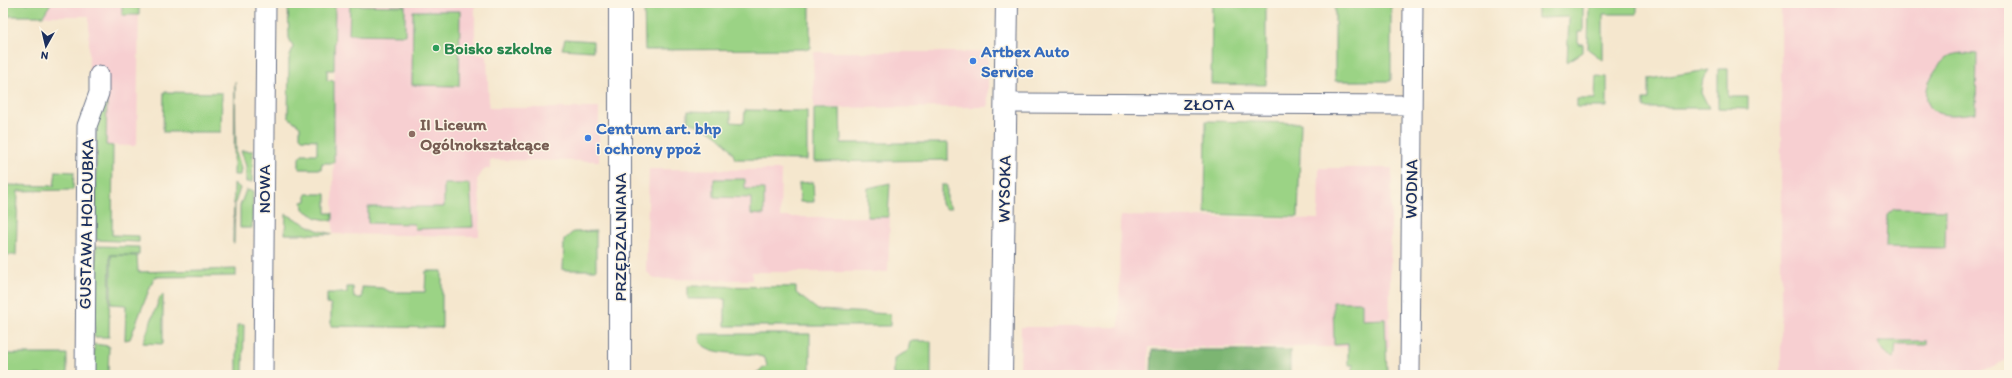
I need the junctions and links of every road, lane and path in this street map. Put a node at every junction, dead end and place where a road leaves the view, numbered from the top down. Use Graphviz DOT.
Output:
graph roads {
  1 [pos="266,3"];
  2 [pos="620,3"];
  3 [pos="1007,3"];
  4 [pos="1412,3"];
  5 [pos="99,75"];
  6 [pos="1006,103"];
  7 [pos="1412,105"];
  8 [pos="85,375"];
  9 [pos="263,375"];
  10 [pos="620,375"];
  11 [pos="1001,375"];
  12 [pos="1410,375"];
  1 -- 9 [label="street, NOWA"];
  2 -- 10 [label="street, PRZĘDZALNIANA"];
  3 -- 6 [label="street, WYSOKA"];
  4 -- 7 [label="street, WODNA"];
  5 -- 8 [label="street, GUSTAWA HOLOUBKA"];
  6 -- 7 [label="street, ZŁOTA"];
  6 -- 11 [label="street, WYSOKA"];
  7 -- 12 [label="street, WODNA"];
}
